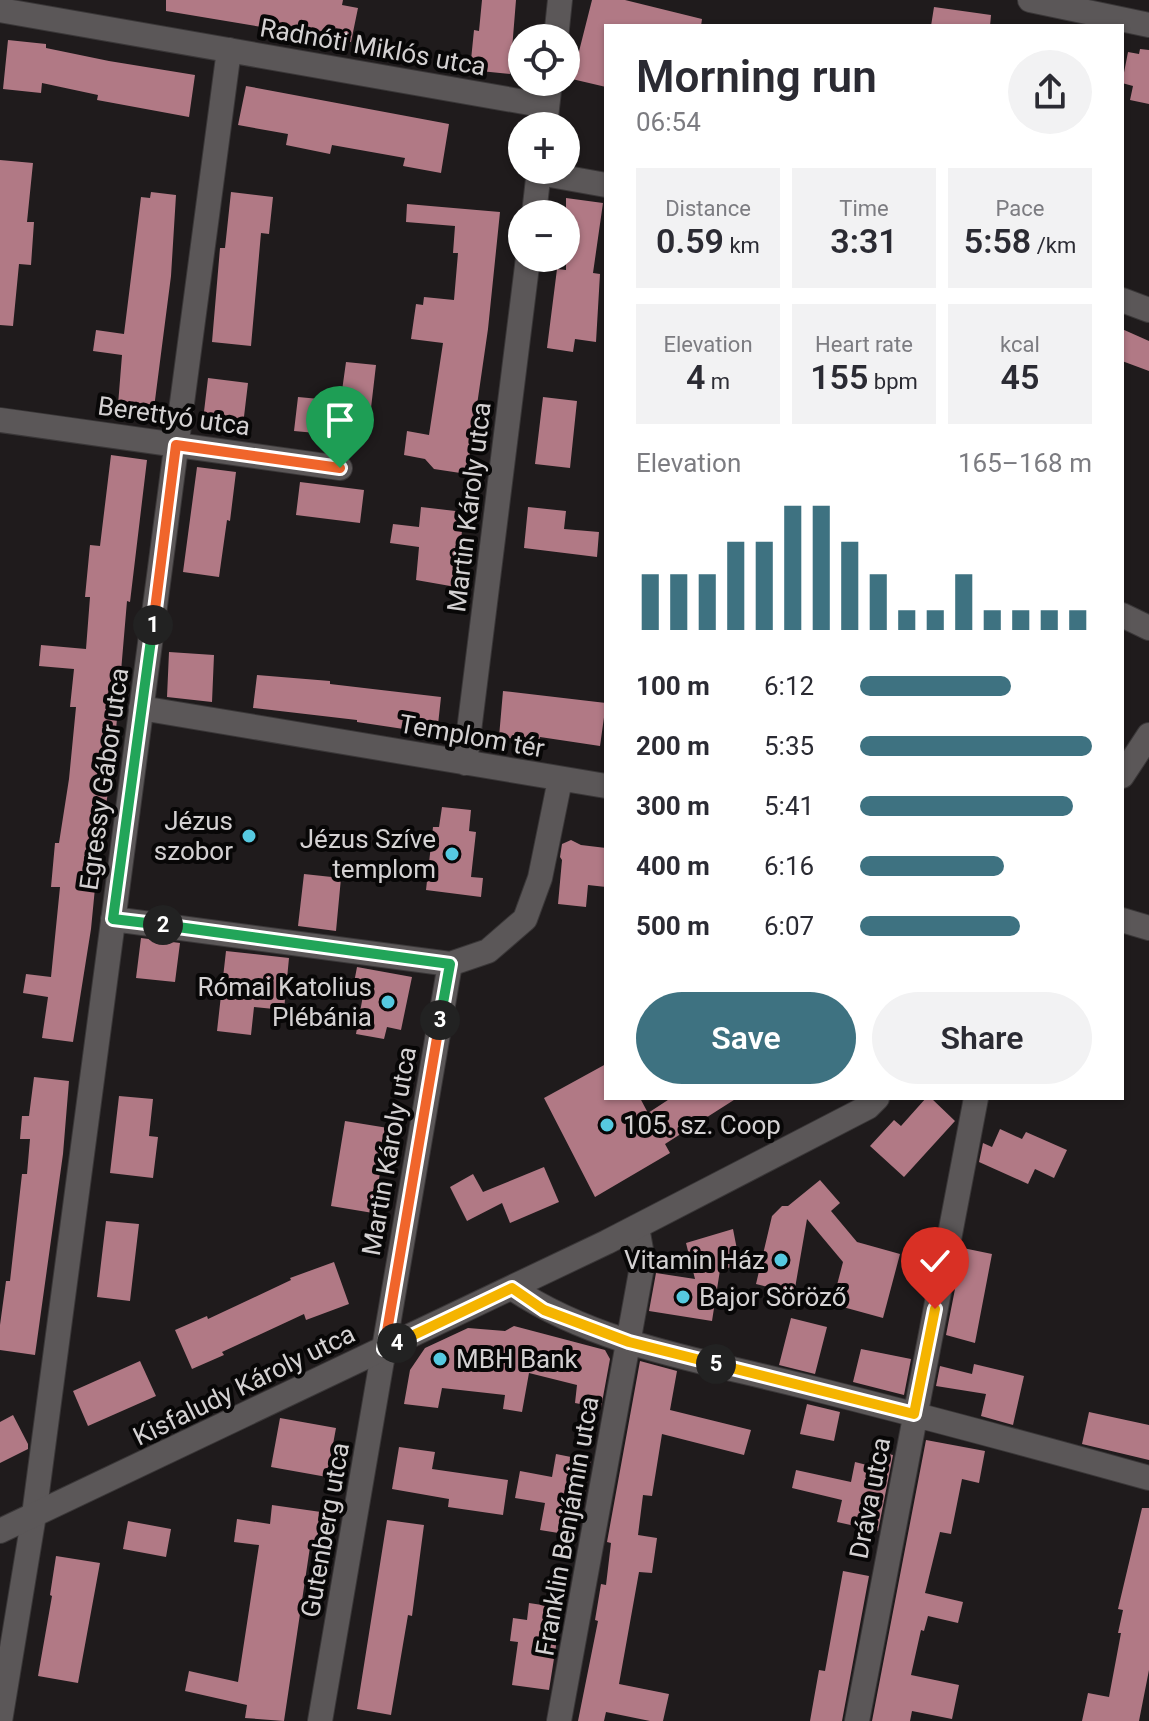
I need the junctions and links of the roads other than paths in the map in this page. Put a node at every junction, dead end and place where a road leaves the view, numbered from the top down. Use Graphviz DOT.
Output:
graph roads {
  1 [pos="560,0"];
  2 [pos="1030,0"];
  3 [pos="0,10"];
  4 [pos="557,24"];
  5 [pos="1149,25"];
  6 [pos="229,50"];
  7 [pos="547,105"];
  8 [pos="580,180"];
  9 [pos="604,185"];
  10 [pos="526,272"];
  11 [pos="1124,301"];
  12 [pos="1149,310"];
  13 [pos="0,420"];
  14 [pos="176,445"];
  15 [pos="340,468"];
  16 [pos="1124,616"];
  17 [pos="1149,628"];
  18 [pos="141,708"];
  19 [pos="1149,735"];
  20 [pos="465,763"];
  21 [pos="1124,773"];
  22 [pos="560,780"];
  23 [pos="604,786"];
  24 [pos="113,919"];
  25 [pos="1124,921"];
  26 [pos="1149,928"];
  27 [pos="450,964"];
  28 [pos="875,1100"];
  29 [pos="976,1100"];
  30 [pos="637,1227"];
  31 [pos="512,1288"];
  32 [pos="629,1342"];
  33 [pos="384,1349"];
  34 [pos="914,1414"];
  35 [pos="1149,1478"];
  36 [pos="34,1515"];
  37 [pos="0,1531"];
  38 [pos="0,1721"];
  39 [pos="320,1721"];
  40 [pos="559,1721"];
  41 [pos="857,1721"];
  1 -- 4 [label="street"];
  2 -- 5 [label="street"];
  3 -- 6 [label="street, Radnóti Miklós utca"];
  6 -- 7 [label="street, Radnóti Miklós utca"];
  6 -- 14 [label="street, Egressy Gábor utca"];
  8 -- 9 [label="street"];
  10 -- 20 [label="street, Martin Károly utca"];
  11 -- 12 [label="street"];
  13 -- 14 [label="street, Berettyó utca"];
  14 -- 15 [label="street, Berettyó utca"];
  14 -- 18 [label="street, Egressy Gábor utca"];
  16 -- 17 [label="street"];
  18 -- 20 [label="street, Templom tér"];
  18 -- 24 [label="street, Egressy Gábor utca"];
  19 -- 21 [label="street"];
  20 -- 22 [label="street, Templom tér"];
  22 -- 23 [label="street"];
  22 -- 27 [label="street, Templom tér"];
  24 -- 27 [label="street, Templom tér"];
  24 -- 36 [label="street, Egressy Gábor utca"];
  25 -- 26 [label="street"];
  27 -- 33 [label="street, Martin Károly utca"];
  28 -- 30 [label="street, Kisfaludy Károly utca"];
  29 -- 34 [label="street, Dráva utca"];
  30 -- 31 [label="street, Kisfaludy Károly utca"];
  30 -- 32 [label="street"];
  31 -- 32 [label="street"];
  31 -- 33 [label="street, Kisfaludy Károly utca"];
  32 -- 34 [label="street"];
  32 -- 40 [label="street, Franklin Benjámin utca"];
  33 -- 36 [label="street, Kisfaludy Károly utca"];
  33 -- 39 [label="street, Gutenberg utca"];
  34 -- 35 [label="street"];
  34 -- 41 [label="street, Dráva utca"];
  36 -- 37 [label="street, Kisfaludy Károly utca"];
  36 -- 38 [label="street, Egressy Gábor utca"];
}
